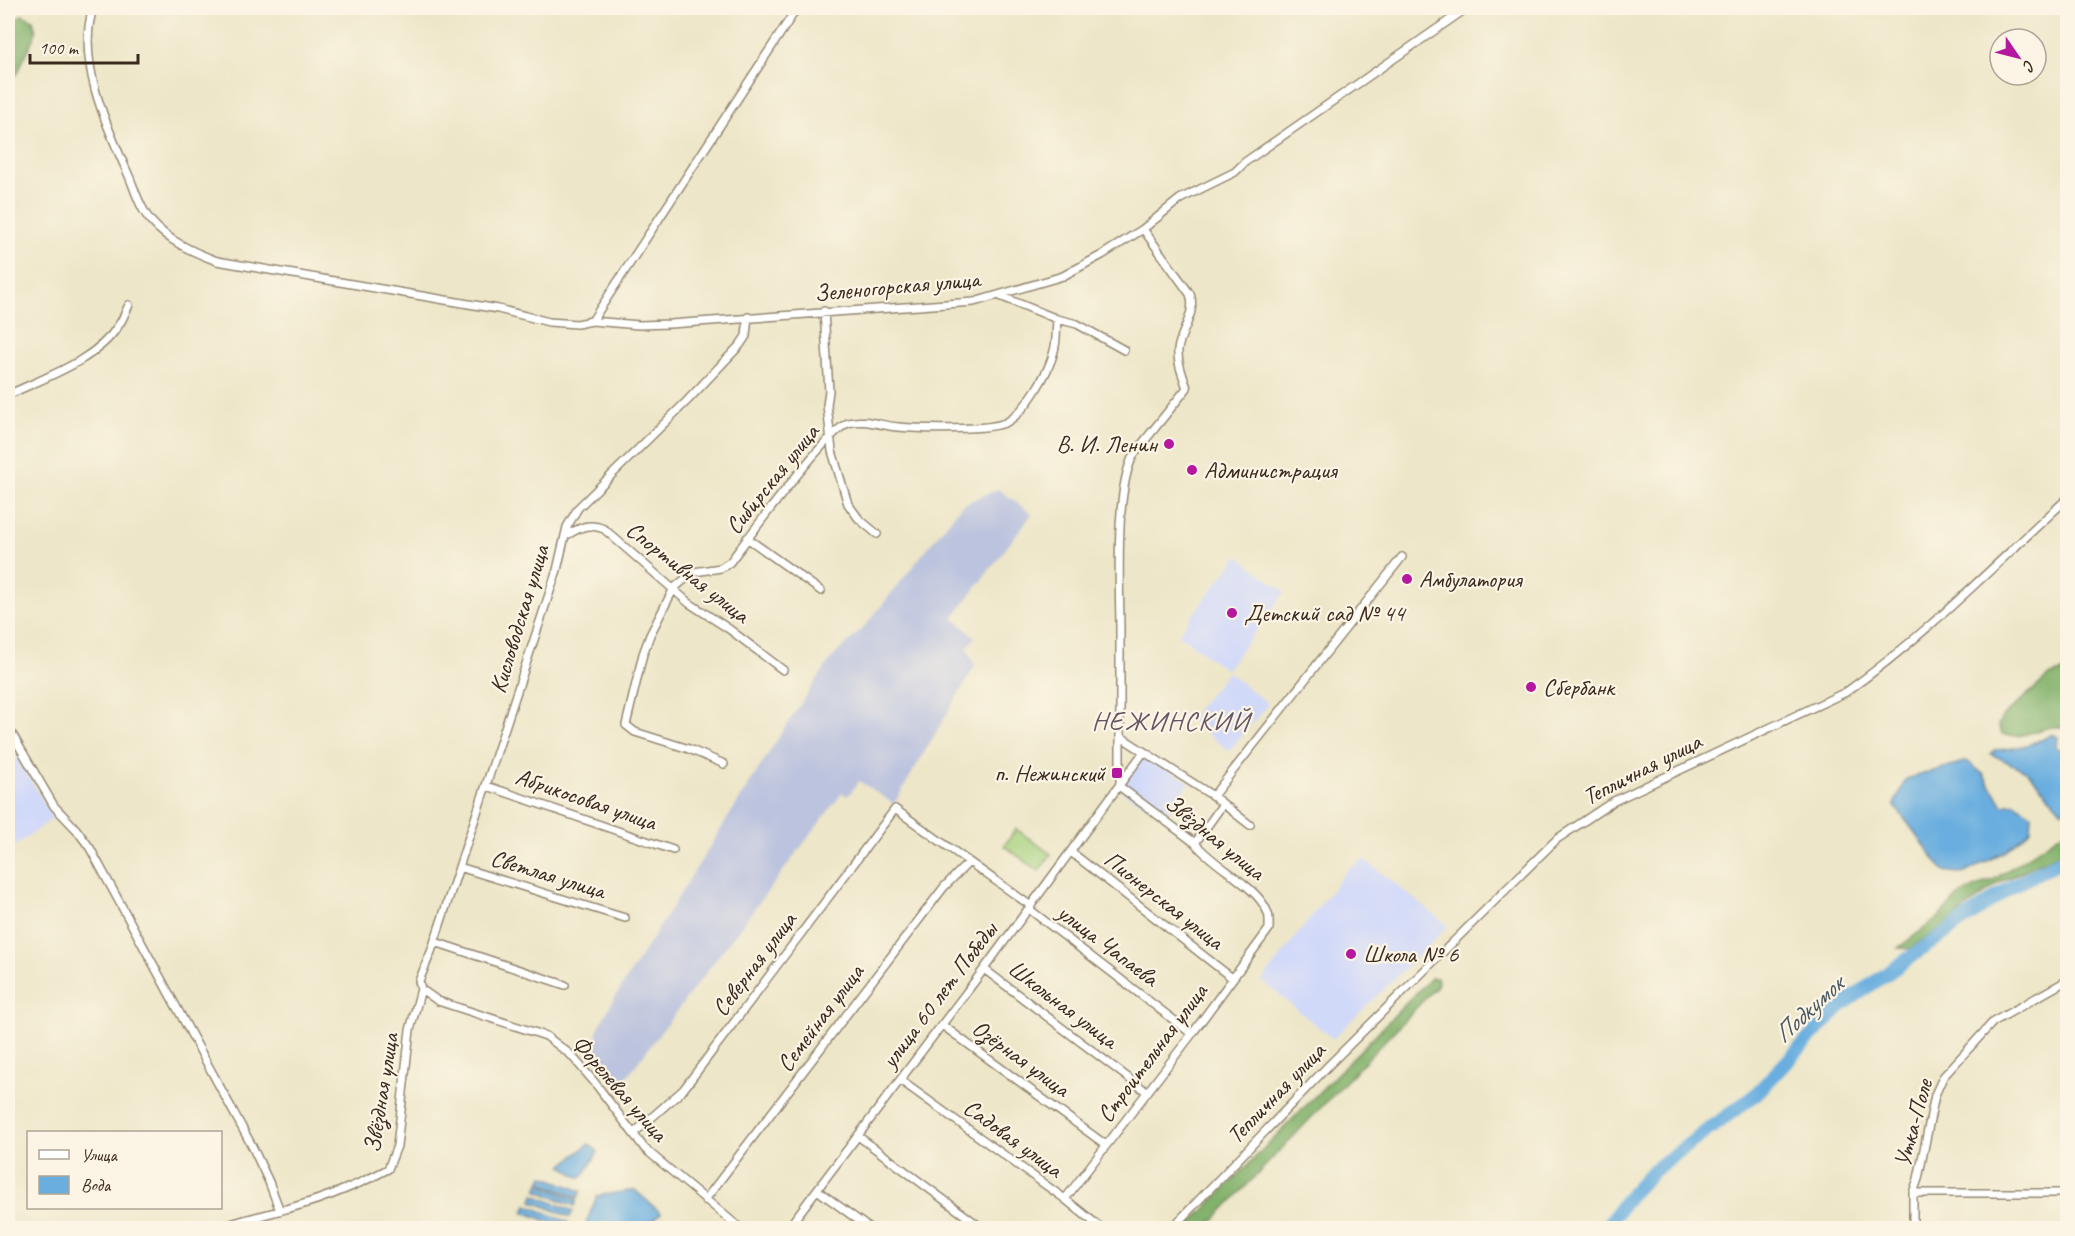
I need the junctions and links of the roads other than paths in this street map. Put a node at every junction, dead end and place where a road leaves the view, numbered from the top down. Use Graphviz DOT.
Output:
graph roads {
  1 [pos="93,8"];
  2 [pos="797,8"];
  3 [pos="1467,8"];
  4 [pos="1143,230"];
  5 [pos="1000,296"];
  6 [pos="129,305"];
  7 [pos="824,311"];
  8 [pos="748,317"];
  9 [pos="1057,319"];
  10 [pos="592,321"];
  11 [pos="1124,350"];
  12 [pos="8,395"];
  13 [pos="830,437"];
  14 [pos="2067,498"];
  15 [pos="877,534"];
  16 [pos="565,536"];
  17 [pos="747,538"];
  18 [pos="1401,557"];
  19 [pos="674,588"];
  20 [pos="821,591"];
  21 [pos="783,670"];
  22 [pos="8,727"];
  23 [pos="1121,737"];
  24 [pos="1143,753"];
  25 [pos="724,764"];
  26 [pos="1119,785"];
  27 [pos="487,786"];
  28 [pos="1213,796"];
  29 [pos="1223,804"];
  30 [pos="895,809"];
  31 [pos="1250,825"];
  32 [pos="1195,843"];
  33 [pos="672,850"];
  34 [pos="1071,852"];
  35 [pos="969,862"];
  36 [pos="459,867"];
  37 [pos="1030,907"];
  38 [pos="625,918"];
  39 [pos="1269,929"];
  40 [pos="435,942"];
  41 [pos="984,969"];
  42 [pos="1232,978"];
  43 [pos="2067,980"];
  44 [pos="566,985"];
  45 [pos="421,989"];
  46 [pos="942,1025"];
  47 [pos="1192,1034"];
  48 [pos="900,1080"];
  49 [pos="1147,1092"];
  50 [pos="634,1133"];
  51 [pos="858,1136"];
  52 [pos="1106,1145"];
  53 [pos="817,1190"];
  54 [pos="2067,1193"];
  55 [pos="1913,1194"];
  56 [pos="1065,1199"];
  57 [pos="705,1200"];
  58 [pos="280,1211"];
  59 [pos="220,1228"];
  60 [pos="740,1228"];
  61 [pos="788,1228"];
  62 [pos="868,1228"];
  63 [pos="982,1228"];
  64 [pos="1101,1228"];
  65 [pos="1172,1228"];
  66 [pos="1913,1228"];
  1 -- 10 [label="street, Зеленогорская улица"];
  2 -- 10 [label="street"];
  3 -- 4 [label="street, Зеленогорская улица"];
  4 -- 5 [label="street, Зеленогорская улица"];
  4 -- 23 [label="street"];
  5 -- 7 [label="street, Зеленогорская улица"];
  5 -- 9 [label="street"];
  6 -- 12 [label="street"];
  7 -- 8 [label="street, Зеленогорская улица"];
  7 -- 13 [label="street"];
  8 -- 10 [label="street, Зеленогорская улица"];
  8 -- 16 [label="street, Кисловодская улица"];
  9 -- 11 [label="street"];
  9 -- 13 [label="street, Сибирская улица"];
  13 -- 15 [label="street"];
  13 -- 17 [label="street, Сибирская улица"];
  14 -- 65 [label="street, Тепличная улица"];
  16 -- 19 [label="street, Спортивная улица"];
  16 -- 27 [label="street, Кисловодская улица"];
  17 -- 19 [label="street, Сибирская улица"];
  17 -- 20 [label="street"];
  18 -- 28 [label="street"];
  19 -- 21 [label="street, Спортивная улица"];
  19 -- 25 [label="street, Сибирская улица"];
  22 -- 58 [label="street"];
  23 -- 24 [label="street"];
  23 -- 26 [label="street"];
  24 -- 26 [label="street, улица 60 лет Победы"];
  24 -- 28 [label="street"];
  26 -- 32 [label="street, Звёздная улица"];
  26 -- 34 [label="street, улица 60 лет Победы"];
  27 -- 33 [label="street, Абрикосовая улица"];
  27 -- 36 [label="street, Кисловодская улица"];
  28 -- 29 [label="street"];
  29 -- 31 [label="street"];
  29 -- 32 [label="street"];
  30 -- 35 [label="street, улица Чапаева"];
  30 -- 50 [label="street, Северная улица"];
  32 -- 39 [label="street, Звёздная улица"];
  34 -- 37 [label="street, улица 60 лет Победы"];
  34 -- 42 [label="street, Пионерская улица"];
  35 -- 37 [label="street, улица Чапаева"];
  35 -- 57 [label="street, Семейная улица"];
  36 -- 38 [label="street, Светлая улица"];
  36 -- 40 [label="street, Кисловодская улица"];
  37 -- 41 [label="street, улица 60 лет Победы"];
  37 -- 47 [label="street, улица Чапаева"];
  39 -- 42 [label="street, Строительная улица"];
  40 -- 44 [label="street"];
  40 -- 45 [label="street, Кисловодская улица"];
  41 -- 46 [label="street, улица 60 лет Победы"];
  41 -- 49 [label="street, Школьная улица"];
  42 -- 47 [label="street, Строительная улица"];
  43 -- 55 [label="street, Утка-Поле"];
  45 -- 50 [label="street, Форелевая улица"];
  45 -- 58 [label="street, Звёздная улица"];
  46 -- 48 [label="street, улица 60 лет Победы"];
  46 -- 52 [label="street, Озёрная улица"];
  47 -- 49 [label="street, Строительная улица"];
  48 -- 51 [label="street, улица 60 лет Победы"];
  48 -- 56 [label="street, Садовая улица"];
  49 -- 52 [label="street, Строительная улица"];
  50 -- 57 [label="street, Форелевая улица"];
  51 -- 53 [label="street, улица 60 лет Победы"];
  51 -- 63 [label="street"];
  52 -- 56 [label="street, Строительная улица"];
  53 -- 61 [label="street, улица 60 лет Победы"];
  53 -- 62 [label="street"];
  54 -- 55 [label="street"];
  55 -- 66 [label="street, Утка-Поле"];
  56 -- 64 [label="street, Садовая улица"];
  57 -- 60 [label="street, Форелевая улица"];
  58 -- 59 [label="street, Звёздная улица"];
}
